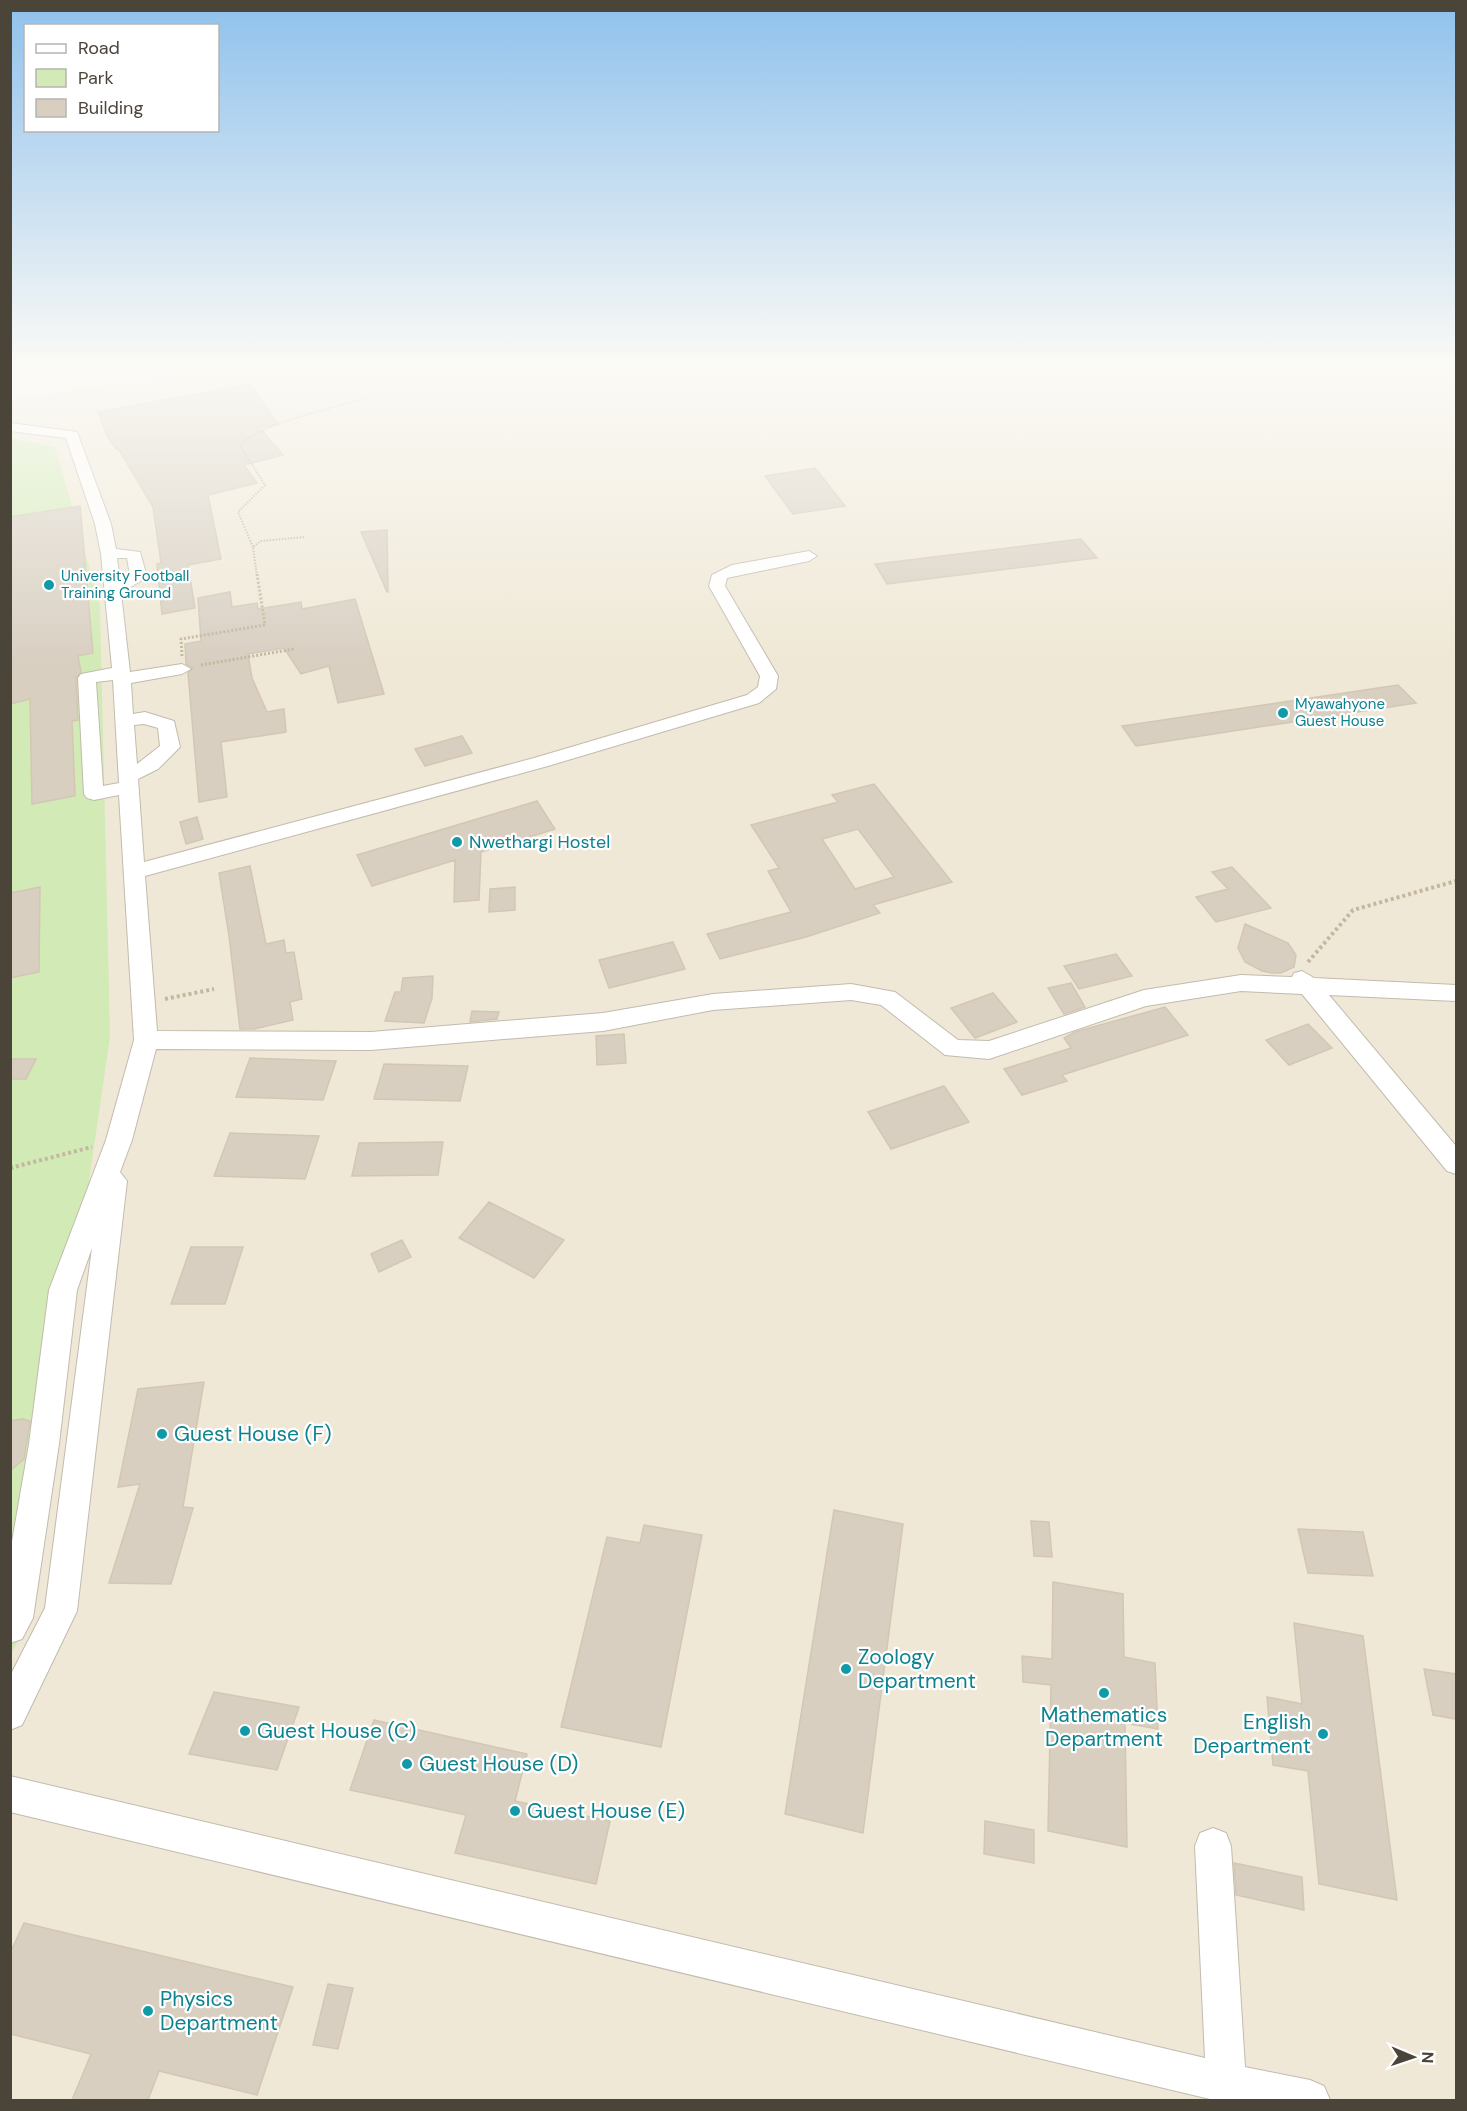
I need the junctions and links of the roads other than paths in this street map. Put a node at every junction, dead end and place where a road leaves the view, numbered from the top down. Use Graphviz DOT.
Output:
graph roads {
  1 [pos="83,466"];
  2 [pos="809,556"];
  3 [pos="182,669"];
  4 [pos="121,676"];
  5 [pos="124,721"];
  6 [pos="128,782"];
  7 [pos="134,872"];
  8 [pos="1303,980"];
  9 [pos="1456,993"];
  10 [pos="146,1040"];
  11 [pos="119,1140"];
  12 [pos="1456,1164"];
  13 [pos="10,1627"];
  14 [pos="10,1713"];
  15 [pos="10,1794"];
  16 [pos="1213,1846"];
  17 [pos="1226,2083"];
  18 [pos="1310,2100"];
  1 -- 4 [label="street"];
  2 -- 7 [label="street"];
  3 -- 4 [label="street"];
  4 -- 5 [label="street"];
  4 -- 6 [label="street"];
  5 -- 6 [label="street"];
  5 -- 6 [label="street"];
  6 -- 7 [label="street"];
  7 -- 10 [label="street"];
  8 -- 9 [label="street"];
  8 -- 10 [label="street"];
  8 -- 12 [label="street"];
  10 -- 11 [label="street"];
  11 -- 13 [label="street"];
  11 -- 14 [label="street"];
  15 -- 17 [label="street"];
  16 -- 17 [label="street"];
  17 -- 18 [label="street"];
}
